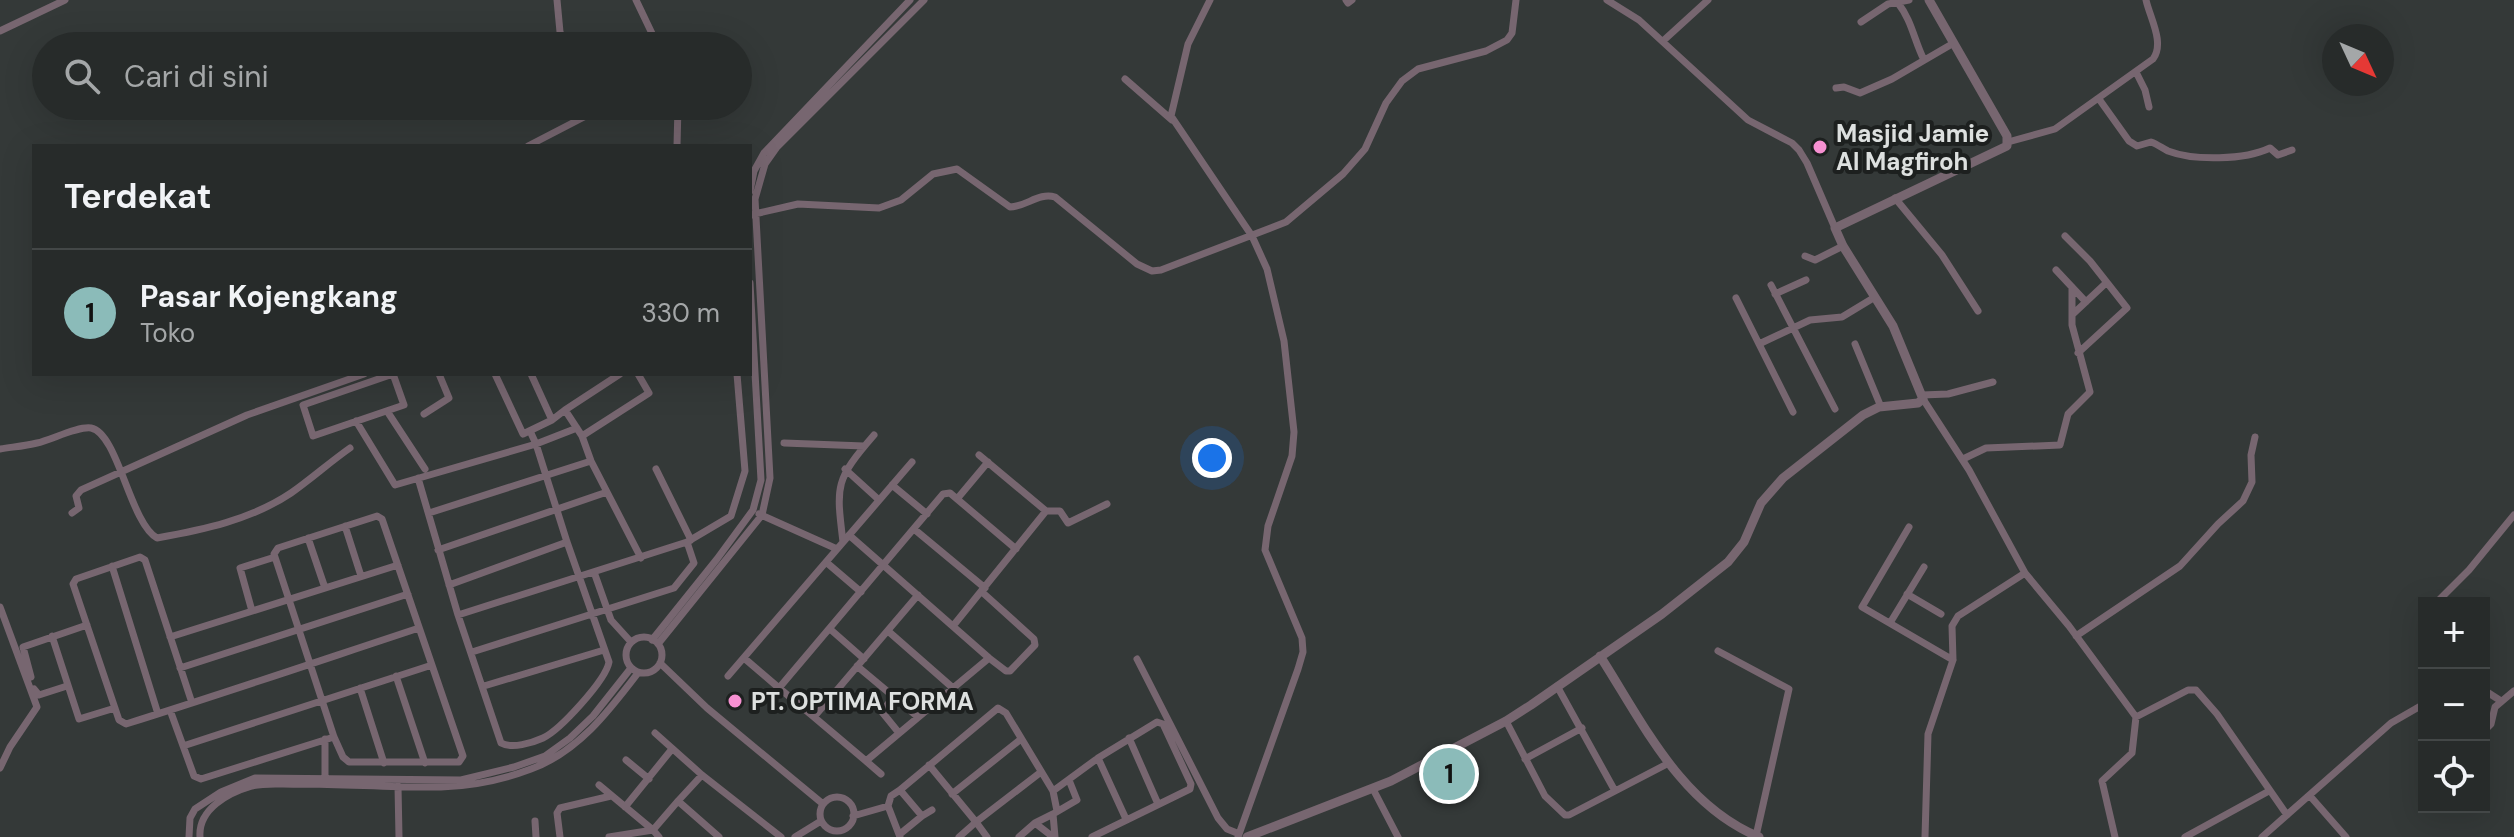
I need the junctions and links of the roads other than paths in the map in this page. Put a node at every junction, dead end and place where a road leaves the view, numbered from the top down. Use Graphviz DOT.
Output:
graph roads {
  1 [pos="65,0"];
  2 [pos="557,0"];
  3 [pos="636,0"];
  4 [pos="910,0"];
  5 [pos="924,0"];
  6 [pos="1210,0"];
  7 [pos="1346,0"];
  8 [pos="1352,0"];
  9 [pos="1516,0"];
  10 [pos="1607,0"];
  11 [pos="1708,0"];
  12 [pos="1909,0"];
  13 [pos="1929,0"];
  14 [pos="2146,0"];
  15 [pos="1898,3"];
  16 [pos="1861,22"];
  17 [pos="0,31"];
  18 [pos="560,32"];
  19 [pos="651,32"];
  20 [pos="1663,41"];
  21 [pos="1952,44"];
  22 [pos="1924,60"];
  23 [pos="2136,72"];
  24 [pos="1125,79"];
  25 [pos="1836,88"];
  26 [pos="2099,99"];
  27 [pos="2149,107"];
  28 [pos="579,120"];
  29 [pos="678,120"];
  30 [pos="1172,120"];
  31 [pos="2008,142"];
  32 [pos="538,144"];
  33 [pos="677,144"];
  34 [pos="2292,150"];
  35 [pos="752,181"];
  36 [pos="1895,198"];
  37 [pos="753,214"];
  38 [pos="1835,228"];
  39 [pos="1252,236"];
  40 [pos="2065,236"];
  41 [pos="1843,246"];
  42 [pos="1805,256"];
  43 [pos="2056,270"];
  44 [pos="754,272"];
  45 [pos="1806,280"];
  46 [pos="2106,283"];
  47 [pos="1771,285"];
  48 [pos="2072,287"];
  49 [pos="1775,294"];
  50 [pos="1875,297"];
  51 [pos="1736,298"];
  52 [pos="2086,302"];
  53 [pos="1978,311"];
  54 [pos="2072,314"];
  55 [pos="752,319"];
  56 [pos="1793,327"];
  57 [pos="1759,344"];
  58 [pos="1855,344"];
  59 [pos="2078,353"];
  60 [pos="358,376"];
  61 [pos="387,376"];
  62 [pos="394,376"];
  63 [pos="440,376"];
  64 [pos="496,376"];
  65 [pos="532,376"];
  66 [pos="617,376"];
  67 [pos="639,376"];
  68 [pos="737,376"];
  69 [pos="1993,382"];
  70 [pos="1923,397"];
  71 [pos="1881,407"];
  72 [pos="1835,409"];
  73 [pos="565,410"];
  74 [pos="387,411"];
  75 [pos="1793,412"];
  76 [pos="424,414"];
  77 [pos="552,420"];
  78 [pos="356,421"];
  79 [pos="577,428"];
  80 [pos="530,431"];
  81 [pos="874,435"];
  82 [pos="582,436"];
  83 [pos="2255,437"];
  84 [pos="784,443"];
  85 [pos="536,444"];
  86 [pos="864,446"];
  87 [pos="350,448"];
  88 [pos="0,449"];
  89 [pos="979,455"];
  90 [pos="1963,459"];
  91 [pos="591,461"];
  92 [pos="912,462"];
  93 [pos="988,462"];
  94 [pos="425,469"];
  95 [pos="656,469"];
  96 [pos="845,469"];
  97 [pos="122,474"];
  98 [pos="546,477"];
  99 [pos="418,478"];
  100 [pos="892,485"];
  101 [pos="607,492"];
  102 [pos="957,499"];
  103 [pos="879,500"];
  104 [pos="1107,504"];
  105 [pos="556,510"];
  106 [pos="753,510"];
  107 [pos="1046,511"];
  108 [pos="72,513"];
  109 [pos="429,513"];
  110 [pos="927,514"];
  111 [pos="762,515"];
  112 [pos="2514,515"];
  113 [pos="345,526"];
  114 [pos="1909,527"];
  115 [pos="914,529"];
  116 [pos="849,535"];
  117 [pos="308,538"];
  118 [pos="689,541"];
  119 [pos="567,542"];
  120 [pos="840,546"];
  121 [pos="1016,549"];
  122 [pos="438,550"];
  123 [pos="275,557"];
  124 [pos="641,558"];
  125 [pos="826,562"];
  126 [pos="398,565"];
  127 [pos="883,565"];
  128 [pos="112,566"];
  129 [pos="1924,567"];
  130 [pos="594,572"];
  131 [pos="2025,573"];
  132 [pos="361,576"];
  133 [pos="579,577"];
  134 [pos="449,585"];
  135 [pos="325,588"];
  136 [pos="983,590"];
  137 [pos="861,592"];
  138 [pos="408,594"];
  139 [pos="1907,594"];
  140 [pos="918,595"];
  141 [pos="2442,597"];
  142 [pos="289,599"];
  143 [pos="0,607"];
  144 [pos="606,608"];
  145 [pos="252,611"];
  146 [pos="1941,614"];
  147 [pos="458,615"];
  148 [pos="592,615"];
  149 [pos="1890,623"];
  150 [pos="87,625"];
  151 [pos="953,626"];
  152 [pos="419,628"];
  153 [pos="830,629"];
  154 [pos="299,630"];
  155 [pos="888,631"];
  156 [pos="52,636"];
  157 [pos="2076,636"];
  158 [pos="170,637"];
  159 [pos="631,642"];
  160 [pos="655,642"];
  161 [pos="604,650"];
  162 [pos="1718,651"];
  163 [pos="472,652"];
  164 [pos="1600,656"];
  165 [pos="744,658"];
  166 [pos="989,658"];
  167 [pos="864,659"];
  168 [pos="1137,659"];
  169 [pos="1953,660"];
  170 [pos="660,663"];
  171 [pos="310,664"];
  172 [pos="432,665"];
  173 [pos="857,666"];
  174 [pos="180,668"];
  175 [pos="634,670"];
  176 [pos="396,676"];
  177 [pos="728,676"];
  178 [pos="67,686"];
  179 [pos="484,686"];
  180 [pos="1557,686"];
  181 [pos="360,688"];
  182 [pos="779,688"];
  183 [pos="953,688"];
  184 [pos="2514,691"];
  185 [pos="2490,694"];
  186 [pos="893,697"];
  187 [pos="322,700"];
  188 [pos="2501,701"];
  189 [pos="192,703"];
  190 [pos="2418,707"];
  191 [pos="115,708"];
  192 [pos="170,710"];
  193 [pos="158,714"];
  194 [pos="814,717"];
  195 [pos="918,717"];
  196 [pos="2136,717"];
  197 [pos="1506,721"];
  198 [pos="2490,725"];
  199 [pos="1582,728"];
  200 [pos="655,733"];
  201 [pos="899,733"];
  202 [pos="334,737"];
  203 [pos="1129,738"];
  204 [pos="325,739"];
  205 [pos="1021,739"];
  206 [pos="183,746"];
  207 [pos="672,749"];
  208 [pos="1098,758"];
  209 [pos="1525,759"];
  210 [pos="626,760"];
  211 [pos="866,761"];
  212 [pos="384,763"];
  213 [pos="425,763"];
  214 [pos="1669,763"];
  215 [pos="929,765"];
  216 [pos="0,768"];
  217 [pos="1041,772"];
  218 [pos="881,774"];
  219 [pos="702,775"];
  220 [pos="649,779"];
  221 [pos="1069,780"];
  222 [pos="326,781"];
  223 [pos="599,785"];
  224 [pos="398,786"];
  225 [pos="1373,789"];
  226 [pos="900,790"];
  227 [pos="1053,791"];
  228 [pos="1615,791"];
  229 [pos="2269,791"];
  230 [pos="952,794"];
  231 [pos="611,796"];
  232 [pos="2310,796"];
  233 [pos="678,801"];
  234 [pos="823,804"];
  235 [pos="1158,804"];
  236 [pos="888,806"];
  237 [pos="625,807"];
  238 [pos="932,810"];
  239 [pos="1055,812"];
  240 [pos="2287,815"];
  241 [pos="853,816"];
  242 [pos="922,816"];
  243 [pos="1126,819"];
  244 [pos="535,821"];
  245 [pos="821,821"];
  246 [pos="976,822"];
  247 [pos="1035,823"];
  248 [pos="839,834"];
  249 [pos="657,835"];
  250 [pos="778,836"];
  251 [pos="900,836"];
  252 [pos="1241,836"];
  253 [pos="1758,836"];
  254 [pos="189,837"];
  255 [pos="200,837"];
  256 [pos="399,837"];
  257 [pos="536,837"];
  258 [pos="560,837"];
  259 [pos="609,837"];
  260 [pos="719,837"];
  261 [pos="795,837"];
  262 [pos="959,837"];
  263 [pos="987,837"];
  264 [pos="1019,837"];
  265 [pos="1054,837"];
  266 [pos="1092,837"];
  267 [pos="1398,837"];
  268 [pos="1925,837"];
  269 [pos="2115,837"];
  270 [pos="2185,837"];
  271 [pos="2262,837"];
  272 [pos="2346,837"];
  1 -- 17 [label="street"];
  2 -- 18 [label="street"];
  3 -- 19 [label="street"];
  4 -- 35 [label="street"];
  5 -- 37 [label="street"];
  6 -- 30 [label="street"];
  7 -- 8 [label="street"];
  9 -- 39 [label="street"];
  10 -- 20 [label="street"];
  11 -- 20 [label="street"];
  12 -- 15 [label="street"];
  13 -- 21 [label="street"];
  14 -- 23 [label="street"];
  15 -- 16 [label="street"];
  15 -- 22 [label="street"];
  20 -- 38 [label="street"];
  21 -- 22 [label="street"];
  21 -- 31 [label="street"];
  22 -- 25 [label="street"];
  23 -- 26 [label="street"];
  23 -- 27 [label="street"];
  24 -- 30 [label="street"];
  26 -- 31 [label="street"];
  26 -- 34 [label="street"];
  28 -- 32 [label="street"];
  29 -- 33 [label="street"];
  30 -- 39 [label="street"];
  31 -- 36 [label="street"];
  36 -- 38 [label="street"];
  36 -- 53 [label="street"];
  37 -- 39 [label="street"];
  37 -- 44 [label="street"];
  38 -- 41 [label="street"];
  39 -- 252 [label="street"];
  40 -- 46 [label="street"];
  41 -- 42 [label="street"];
  41 -- 50 [label="street"];
  43 -- 48 [label="street"];
  44 -- 111 [label="street"];
  45 -- 49 [label="street"];
  46 -- 52 [label="street"];
  46 -- 59 [label="street"];
  47 -- 49 [label="street"];
  48 -- 52 [label="street"];
  48 -- 54 [label="street"];
  49 -- 56 [label="street"];
  50 -- 56 [label="street"];
  50 -- 70 [label="street"];
  51 -- 57 [label="street"];
  52 -- 54 [label="street"];
  54 -- 59 [label="street"];
  55 -- 106 [label="street"];
  56 -- 57 [label="street"];
  56 -- 72 [label="street"];
  57 -- 75 [label="street"];
  58 -- 71 [label="street"];
  59 -- 90 [label="street"];
  60 -- 97 [label="street"];
  61 -- 78 [label="street"];
  62 -- 74 [label="street"];
  63 -- 76 [label="street"];
  64 -- 80 [label="street"];
  65 -- 77 [label="street"];
  66 -- 73 [label="street"];
  67 -- 82 [label="street"];
  68 -- 118 [label="street"];
  69 -- 70 [label="street"];
  70 -- 71 [label="street"];
  70 -- 90 [label="street"];
  71 -- 164 [label="street"];
  73 -- 77 [label="street"];
  73 -- 79 [label="street"];
  74 -- 78 [label="street"];
  74 -- 94 [label="street"];
  77 -- 80 [label="street"];
  78 -- 99 [label="street"];
  79 -- 82 [label="street"];
  79 -- 85 [label="street"];
  80 -- 85 [label="street"];
  81 -- 86 [label="street"];
  82 -- 91 [label="street"];
  83 -- 157 [label="street"];
  84 -- 86 [label="street"];
  85 -- 98 [label="street"];
  85 -- 99 [label="street"];
  86 -- 96 [label="street"];
  87 -- 97 [label="street"];
  88 -- 97 [label="street"];
  89 -- 93 [label="street"];
  90 -- 131 [label="street"];
  91 -- 98 [label="street"];
  91 -- 101 [label="street"];
  92 -- 100 [label="street"];
  93 -- 102 [label="street"];
  93 -- 107 [label="street"];
  95 -- 118 [label="street"];
  96 -- 103 [label="street"];
  96 -- 120 [label="street"];
  97 -- 108 [label="street"];
  98 -- 105 [label="street"];
  98 -- 109 [label="street"];
  99 -- 109 [label="street"];
  100 -- 103 [label="street"];
  100 -- 110 [label="street"];
  101 -- 105 [label="street"];
  101 -- 124 [label="street"];
  102 -- 110 [label="street"];
  102 -- 121 [label="street"];
  103 -- 116 [label="street"];
  104 -- 107 [label="street"];
  105 -- 119 [label="street"];
  105 -- 122 [label="street"];
  106 -- 111 [label="street"];
  106 -- 160 [label="street"];
  107 -- 121 [label="street"];
  109 -- 122 [label="street"];
  110 -- 115 [label="street"];
  111 -- 120 [label="street"];
  111 -- 160 [label="street"];
  112 -- 141 [label="street"];
  113 -- 117 [label="street"];
  113 -- 126 [label="street"];
  113 -- 132 [label="street"];
  114 -- 149 [label="street"];
  115 -- 127 [label="street"];
  115 -- 136 [label="street"];
  116 -- 120 [label="street"];
  116 -- 127 [label="street"];
  117 -- 123 [label="street"];
  117 -- 135 [label="street"];
  118 -- 124 [label="street"];
  118 -- 144 [label="street"];
  119 -- 133 [label="street"];
  119 -- 134 [label="street"];
  120 -- 125 [label="street"];
  121 -- 136 [label="street"];
  122 -- 134 [label="street"];
  123 -- 142 [label="street"];
  123 -- 145 [label="street"];
  124 -- 130 [label="street"];
  125 -- 137 [label="street"];
  125 -- 165 [label="street"];
  126 -- 132 [label="street"];
  126 -- 138 [label="street"];
  127 -- 137 [label="street"];
  127 -- 140 [label="street"];
  128 -- 150 [label="street"];
  128 -- 158 [label="street"];
  128 -- 193 [label="street"];
  129 -- 139 [label="street"];
  130 -- 133 [label="street"];
  130 -- 144 [label="street"];
  131 -- 157 [label="street"];
  131 -- 169 [label="street"];
  132 -- 135 [label="street"];
  133 -- 147 [label="street"];
  133 -- 148 [label="street"];
  134 -- 147 [label="street"];
  135 -- 142 [label="street"];
  136 -- 151 [label="street"];
  136 -- 166 [label="street"];
  137 -- 153 [label="street"];
  138 -- 152 [label="street"];
  138 -- 154 [label="street"];
  139 -- 146 [label="street"];
  139 -- 149 [label="street"];
  140 -- 151 [label="street"];
  140 -- 155 [label="street"];
  142 -- 145 [label="street"];
  142 -- 154 [label="street"];
  143 -- 216 [label="street"];
  144 -- 148 [label="street"];
  144 -- 159 [label="street"];
  145 -- 158 [label="street"];
  147 -- 163 [label="street"];
  148 -- 161 [label="street"];
  148 -- 163 [label="street"];
  149 -- 169 [label="street"];
  150 -- 156 [label="street"];
  150 -- 191 [label="street"];
  151 -- 166 [label="street"];
  152 -- 171 [label="street"];
  152 -- 172 [label="street"];
  153 -- 167 [label="street"];
  153 -- 182 [label="street"];
  154 -- 171 [label="street"];
  154 -- 174 [label="street"];
  155 -- 167 [label="street"];
  155 -- 183 [label="street"];
  156 -- 178 [label="street"];
  156 -- 178 [label="street"];
  157 -- 196 [label="street"];
  158 -- 174 [label="street"];
  159 -- 160 [label="street"];
  159 -- 175 [label="street"];
  160 -- 170 [label="street"];
  161 -- 179 [label="street"];
  161 -- 179 [label="street"];
  162 -- 253 [label="street"];
  163 -- 179 [label="street"];
  164 -- 180 [label="street"];
  164 -- 214 [label="street"];
  165 -- 177 [label="street"];
  165 -- 182 [label="street"];
  166 -- 183 [label="street"];
  167 -- 173 [label="street"];
  168 -- 252 [label="street"];
  169 -- 268 [label="street"];
  170 -- 175 [label="street"];
  170 -- 234 [label="street"];
  171 -- 187 [label="street"];
  171 -- 189 [label="street"];
  172 -- 176 [label="street"];
  172 -- 213 [label="street"];
  173 -- 186 [label="street"];
  173 -- 194 [label="street"];
  174 -- 189 [label="street"];
  175 -- 222 [label="street"];
  175 -- 224 [label="street"];
  176 -- 181 [label="street"];
  176 -- 213 [label="street"];
  178 -- 191 [label="street"];
  180 -- 197 [label="street"];
  180 -- 199 [label="street"];
  181 -- 187 [label="street"];
  181 -- 212 [label="street"];
  182 -- 194 [label="street"];
  183 -- 195 [label="street"];
  184 -- 188 [label="street"];
  185 -- 188 [label="street"];
  186 -- 195 [label="street"];
  186 -- 201 [label="street"];
  187 -- 202 [label="street"];
  187 -- 206 [label="street"];
  188 -- 198 [label="street"];
  189 -- 192 [label="street"];
  190 -- 232 [label="street"];
  191 -- 193 [label="street"];
  192 -- 193 [label="street"];
  192 -- 206 [label="street"];
  194 -- 211 [label="street"];
  195 -- 201 [label="street"];
  196 -- 229 [label="street"];
  196 -- 269 [label="street"];
  197 -- 209 [label="street"];
  197 -- 225 [label="street"];
  199 -- 209 [label="street"];
  199 -- 228 [label="street"];
  200 -- 207 [label="street"];
  201 -- 211 [label="street"];
  202 -- 204 [label="street"];
  202 -- 212 [label="street"];
  203 -- 208 [label="street"];
  203 -- 235 [label="street"];
  203 -- 235 [label="street"];
  204 -- 206 [label="street"];
  204 -- 222 [label="street"];
  205 -- 215 [label="street"];
  205 -- 217 [label="street"];
  205 -- 230 [label="street"];
  207 -- 219 [label="street"];
  207 -- 220 [label="street"];
  208 -- 221 [label="street"];
  208 -- 243 [label="street"];
  209 -- 228 [label="street"];
  210 -- 220 [label="street"];
  211 -- 218 [label="street"];
  212 -- 213 [label="street"];
  214 -- 228 [label="street"];
  214 -- 253 [label="street"];
  215 -- 226 [label="street"];
  215 -- 230 [label="street"];
  217 -- 227 [label="street"];
  217 -- 246 [label="street"];
  219 -- 233 [label="street"];
  219 -- 250 [label="street"];
  220 -- 237 [label="street"];
  221 -- 227 [label="street"];
  221 -- 239 [label="street"];
  222 -- 224 [label="street"];
  222 -- 254 [label="street"];
  222 -- 255 [label="street"];
  223 -- 231 [label="street"];
  224 -- 256 [label="street"];
  225 -- 252 [label="street"];
  225 -- 267 [label="street"];
  226 -- 236 [label="street"];
  226 -- 242 [label="street"];
  227 -- 239 [label="street"];
  229 -- 240 [label="street"];
  229 -- 270 [label="street"];
  230 -- 246 [label="street"];
  231 -- 237 [label="street"];
  231 -- 258 [label="street"];
  232 -- 240 [label="street"];
  232 -- 272 [label="street"];
  233 -- 249 [label="street"];
  233 -- 260 [label="street"];
  234 -- 241 [label="street"];
  234 -- 245 [label="street"];
  235 -- 243 [label="street"];
  236 -- 241 [label="street"];
  236 -- 251 [label="street"];
  237 -- 249 [label="street"];
  238 -- 242 [label="street"];
  239 -- 247 [label="street"];
  239 -- 265 [label="street"];
  240 -- 271 [label="street"];
  241 -- 248 [label="street"];
  242 -- 251 [label="street"];
  243 -- 266 [label="street"];
  244 -- 257 [label="street"];
  245 -- 248 [label="street"];
  245 -- 261 [label="street"];
  246 -- 262 [label="street"];
  246 -- 263 [label="street"];
  247 -- 264 [label="street"];
  247 -- 265 [label="street"];
  249 -- 259 [label="street"];
}
